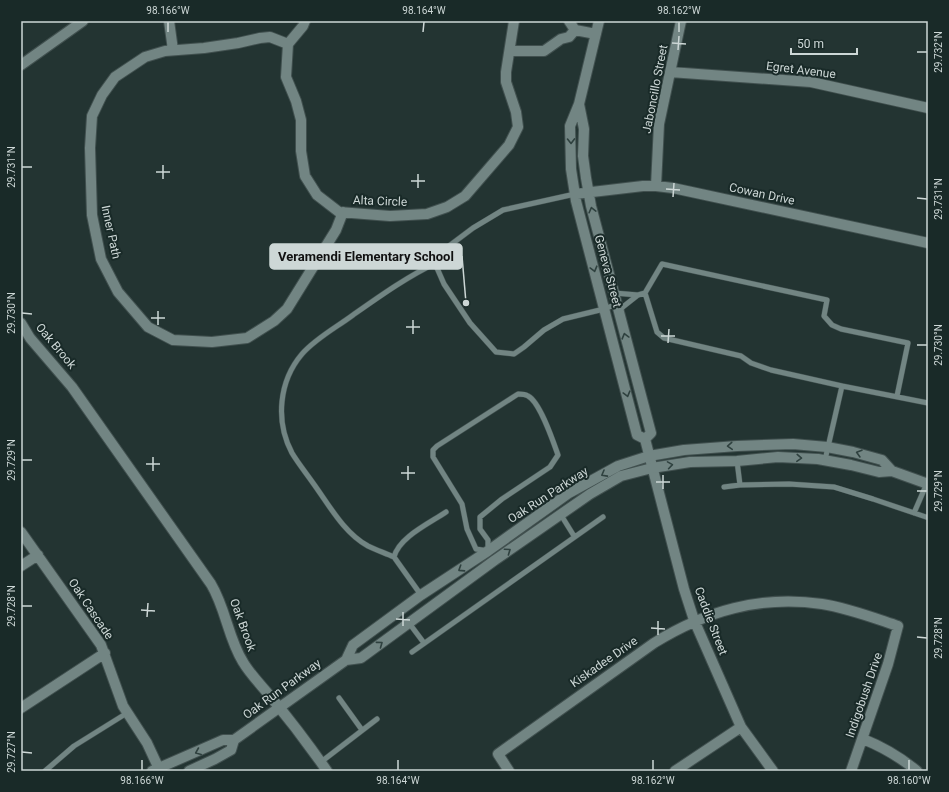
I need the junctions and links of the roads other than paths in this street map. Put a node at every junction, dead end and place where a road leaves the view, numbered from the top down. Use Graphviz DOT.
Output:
graph roads {
  1 [pos="83,21"];
  2 [pos="169,21"];
  3 [pos="306,21"];
  4 [pos="514,21"];
  5 [pos="569,21"];
  6 [pos="599,21"];
  7 [pos="681,21"];
  8 [pos="575,30"];
  9 [pos="596,34"];
  10 [pos="288,44"];
  11 [pos="173,50"];
  12 [pos="510,51"];
  13 [pos="21,65"];
  14 [pos="670,72"];
  15 [pos="579,104"];
  16 [pos="928,108"];
  17 [pos="656,186"];
  18 [pos="589,192"];
  19 [pos="575,194"];
  20 [pos="343,212"];
  21 [pos="928,243"];
  22 [pos="438,262"];
  23 [pos="614,293"];
  24 [pos="645,293"];
  25 [pos="638,295"];
  26 [pos="618,307"];
  27 [pos="604,309"];
  28 [pos="21,323"];
  29 [pos="842,386"];
  30 [pos="897,396"];
  31 [pos="928,403"];
  32 [pos="645,439"];
  33 [pos="827,447"];
  34 [pos="649,456"];
  35 [pos="825,460"];
  36 [pos="737,461"];
  37 [pos="652,468"];
  38 [pos="892,471"];
  39 [pos="928,482"];
  40 [pos="740,485"];
  41 [pos="724,487"];
  42 [pos="446,512"];
  43 [pos="914,513"];
  44 [pos="561,514"];
  45 [pos="603,517"];
  46 [pos="926,517"];
  47 [pos="21,532"];
  48 [pos="574,536"];
  49 [pos="488,551"];
  50 [pos="38,555"];
  51 [pos="394,556"];
  52 [pos="494,560"];
  53 [pos="21,566"];
  54 [pos="421,595"];
  55 [pos="694,620"];
  56 [pos="409,623"];
  57 [pos="898,626"];
  58 [pos="424,643"];
  59 [pos="412,652"];
  60 [pos="105,653"];
  61 [pos="346,660"];
  62 [pos="339,698"];
  63 [pos="279,707"];
  64 [pos="21,708"];
  65 [pos="127,713"];
  66 [pos="377,719"];
  67 [pos="741,727"];
  68 [pos="362,730"];
  69 [pos="863,739"];
  70 [pos="234,740"];
  71 [pos="321,762"];
  72 [pos="157,770"];
  73 [pos="46,771"];
  74 [pos="189,771"];
  75 [pos="327,771"];
  76 [pos="509,771"];
  77 [pos="675,771"];
  78 [pos="773,771"];
  79 [pos="851,771"];
  80 [pos="917,771"];
  1 -- 13 [label="street"];
  2 -- 11 [label="street"];
  3 -- 10 [label="street"];
  4 -- 12 [label="street, Alta Circle"];
  5 -- 8 [label="street"];
  6 -- 9 [label="street, Geneva Street"];
  7 -- 14 [label="street, Jaboncillo Street"];
  8 -- 9 [label="street"];
  8 -- 12 [label="street"];
  9 -- 15 [label="street, Geneva Street"];
  10 -- 11 [label="street, Inner Path"];
  10 -- 20 [label="street, Alta Circle"];
  11 -- 20 [label="street, Inner Path"];
  12 -- 20 [label="street, Alta Circle"];
  14 -- 16 [label="street, Egret Avenue"];
  14 -- 17 [label="street, Jaboncillo Street"];
  15 -- 18 [label="street, Geneva Street"];
  15 -- 19 [label="street, Geneva Street, one-way"];
  17 -- 18 [label="street, Cowan Drive"];
  17 -- 21 [label="street, Cowan Drive"];
  18 -- 19 [label="street, Cowan Drive"];
  23 -- 18 [label="street, Geneva Street, one-way"];
  19 -- 22 [label="lane"];
  19 -- 27 [label="street, Geneva Street, one-way"];
  22 -- 27 [label="lane"];
  22 -- 51 [label="lane"];
  23 -- 25 [label="lane"];
  23 -- 26 [label="street, Geneva Street"];
  24 -- 25 [label="lane"];
  24 -- 29 [label="lane"];
  24 -- 30 [label="lane"];
  25 -- 26 [label="lane"];
  26 -- 27 [label="lane"];
  32 -- 26 [label="street, Geneva Street, one-way"];
  27 -- 32 [label="street, Geneva Street, one-way"];
  28 -- 63 [label="street, Oak Brook"];
  29 -- 30 [label="lane"];
  29 -- 33 [label="lane"];
  30 -- 31 [label="lane"];
  32 -- 34 [label="street, Geneva Street"];
  33 -- 34 [label="street, Oak Run Parkway, one-way"];
  33 -- 35 [label="lane"];
  38 -- 33 [label="street, Oak Run Parkway, one-way"];
  34 -- 37 [label="street, Geneva Street"];
  34 -- 49 [label="street, Oak Run Parkway, one-way"];
  36 -- 35 [label="street, Oak Run Parkway, one-way"];
  35 -- 38 [label="street, Oak Run Parkway"];
  37 -- 36 [label="street, Oak Run Parkway, one-way"];
  36 -- 40 [label="lane"];
  37 -- 44 [label="street, Oak Run Parkway"];
  37 -- 55 [label="street, Caddie Street"];
  38 -- 39 [label="street, Oak Run Parkway"];
  39 -- 43 [label="lane"];
  40 -- 41 [label="lane"];
  40 -- 43 [label="lane"];
  42 -- 51 [label="lane"];
  43 -- 46 [label="lane"];
  44 -- 48 [label="lane"];
  52 -- 44 [label="street, Oak Run Parkway, one-way"];
  45 -- 48 [label="lane"];
  47 -- 50 [label="street, Oak Cascade"];
  48 -- 58 [label="lane"];
  49 -- 49 [label="lane"];
  49 -- 52 [label="street"];
  49 -- 54 [label="street, Oak Run Parkway, one-way"];
  50 -- 53 [label="street"];
  50 -- 60 [label="street, Oak Cascade"];
  51 -- 54 [label="lane"];
  52 -- 56 [label="street, Oak Run Parkway"];
  54 -- 61 [label="street, Oak Run Parkway"];
  55 -- 57 [label="street, Kiskadee Drive"];
  55 -- 67 [label="street, Caddie Street"];
  55 -- 76 [label="street, Kiskadee Drive"];
  56 -- 58 [label="lane"];
  61 -- 56 [label="street, Oak Run Parkway, one-way"];
  57 -- 69 [label="street, Indigobush Drive"];
  58 -- 59 [label="lane"];
  60 -- 64 [label="street"];
  60 -- 65 [label="street, Oak Cascade"];
  61 -- 63 [label="street, Oak Run Parkway"];
  62 -- 68 [label="lane"];
  63 -- 70 [label="street, Oak Run Parkway"];
  63 -- 71 [label="street, Oak Brook"];
  65 -- 72 [label="street, Oak Cascade"];
  65 -- 73 [label="lane"];
  66 -- 68 [label="lane"];
  67 -- 77 [label="street"];
  67 -- 78 [label="street, Caddie Street"];
  68 -- 71 [label="lane"];
  69 -- 79 [label="street, Indigobush Drive"];
  69 -- 80 [label="street"];
  70 -- 72 [label="street, Oak Run Parkway, one-way"];
  70 -- 74 [label="street, Oak Run Parkway"];
  71 -- 75 [label="street, Oak Brook"];
}
